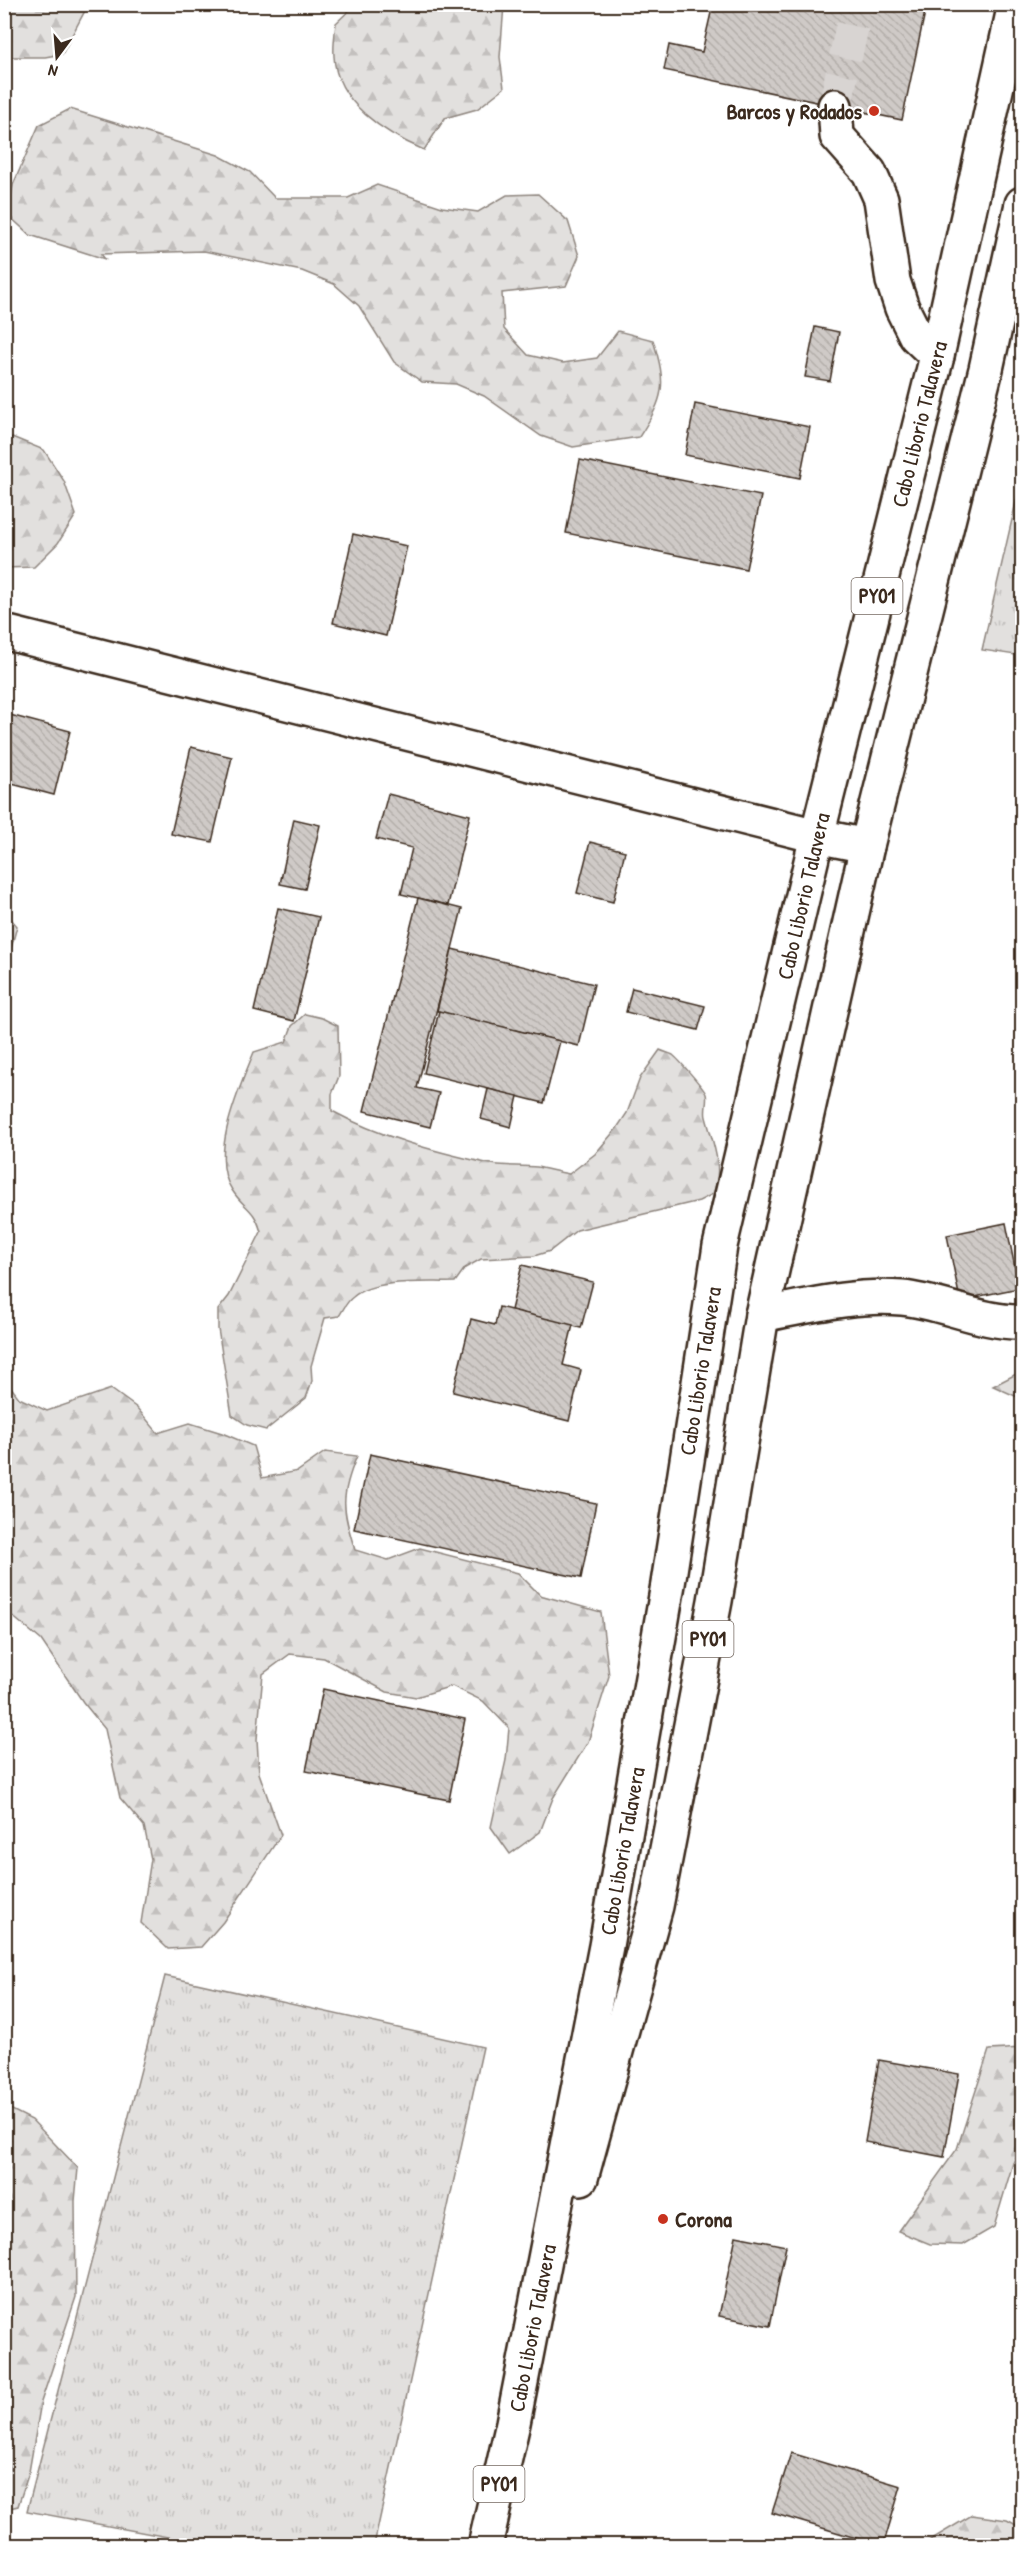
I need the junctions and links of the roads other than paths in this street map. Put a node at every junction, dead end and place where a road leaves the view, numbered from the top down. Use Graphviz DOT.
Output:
graph roads {
  1 [pos="1015,4"];
  2 [pos="835,106"];
  3 [pos="1023,204"];
  4 [pos="937,356"];
  5 [pos="986,369"];
  6 [pos="4,632"];
  7 [pos="817,836"];
  8 [pos="867,846"];
  9 [pos="762,1315"];
  10 [pos="1023,1323"];
  11 [pos="513,2423"];
  12 [pos="485,2546"];
  1 -- 4 [label="main road, Cabo Liborio Talavera / PY01"];
  2 -- 4 [label="main road"];
  3 -- 5 [label="main road, Cabo Liborio Talavera / PY01"];
  4 -- 5 [label="main road"];
  4 -- 7 [label="main road, Cabo Liborio Talavera / PY01"];
  5 -- 8 [label="main road, Cabo Liborio Talavera / PY01"];
  6 -- 7 [label="main road"];
  7 -- 8 [label="main road"];
  7 -- 11 [label="main road, Cabo Liborio Talavera / PY01"];
  8 -- 9 [label="main road, Cabo Liborio Talavera / PY01"];
  9 -- 10 [label="main road"];
  9 -- 11 [label="main road, Cabo Liborio Talavera / PY01"];
  11 -- 12 [label="main road, PY01"];
}
